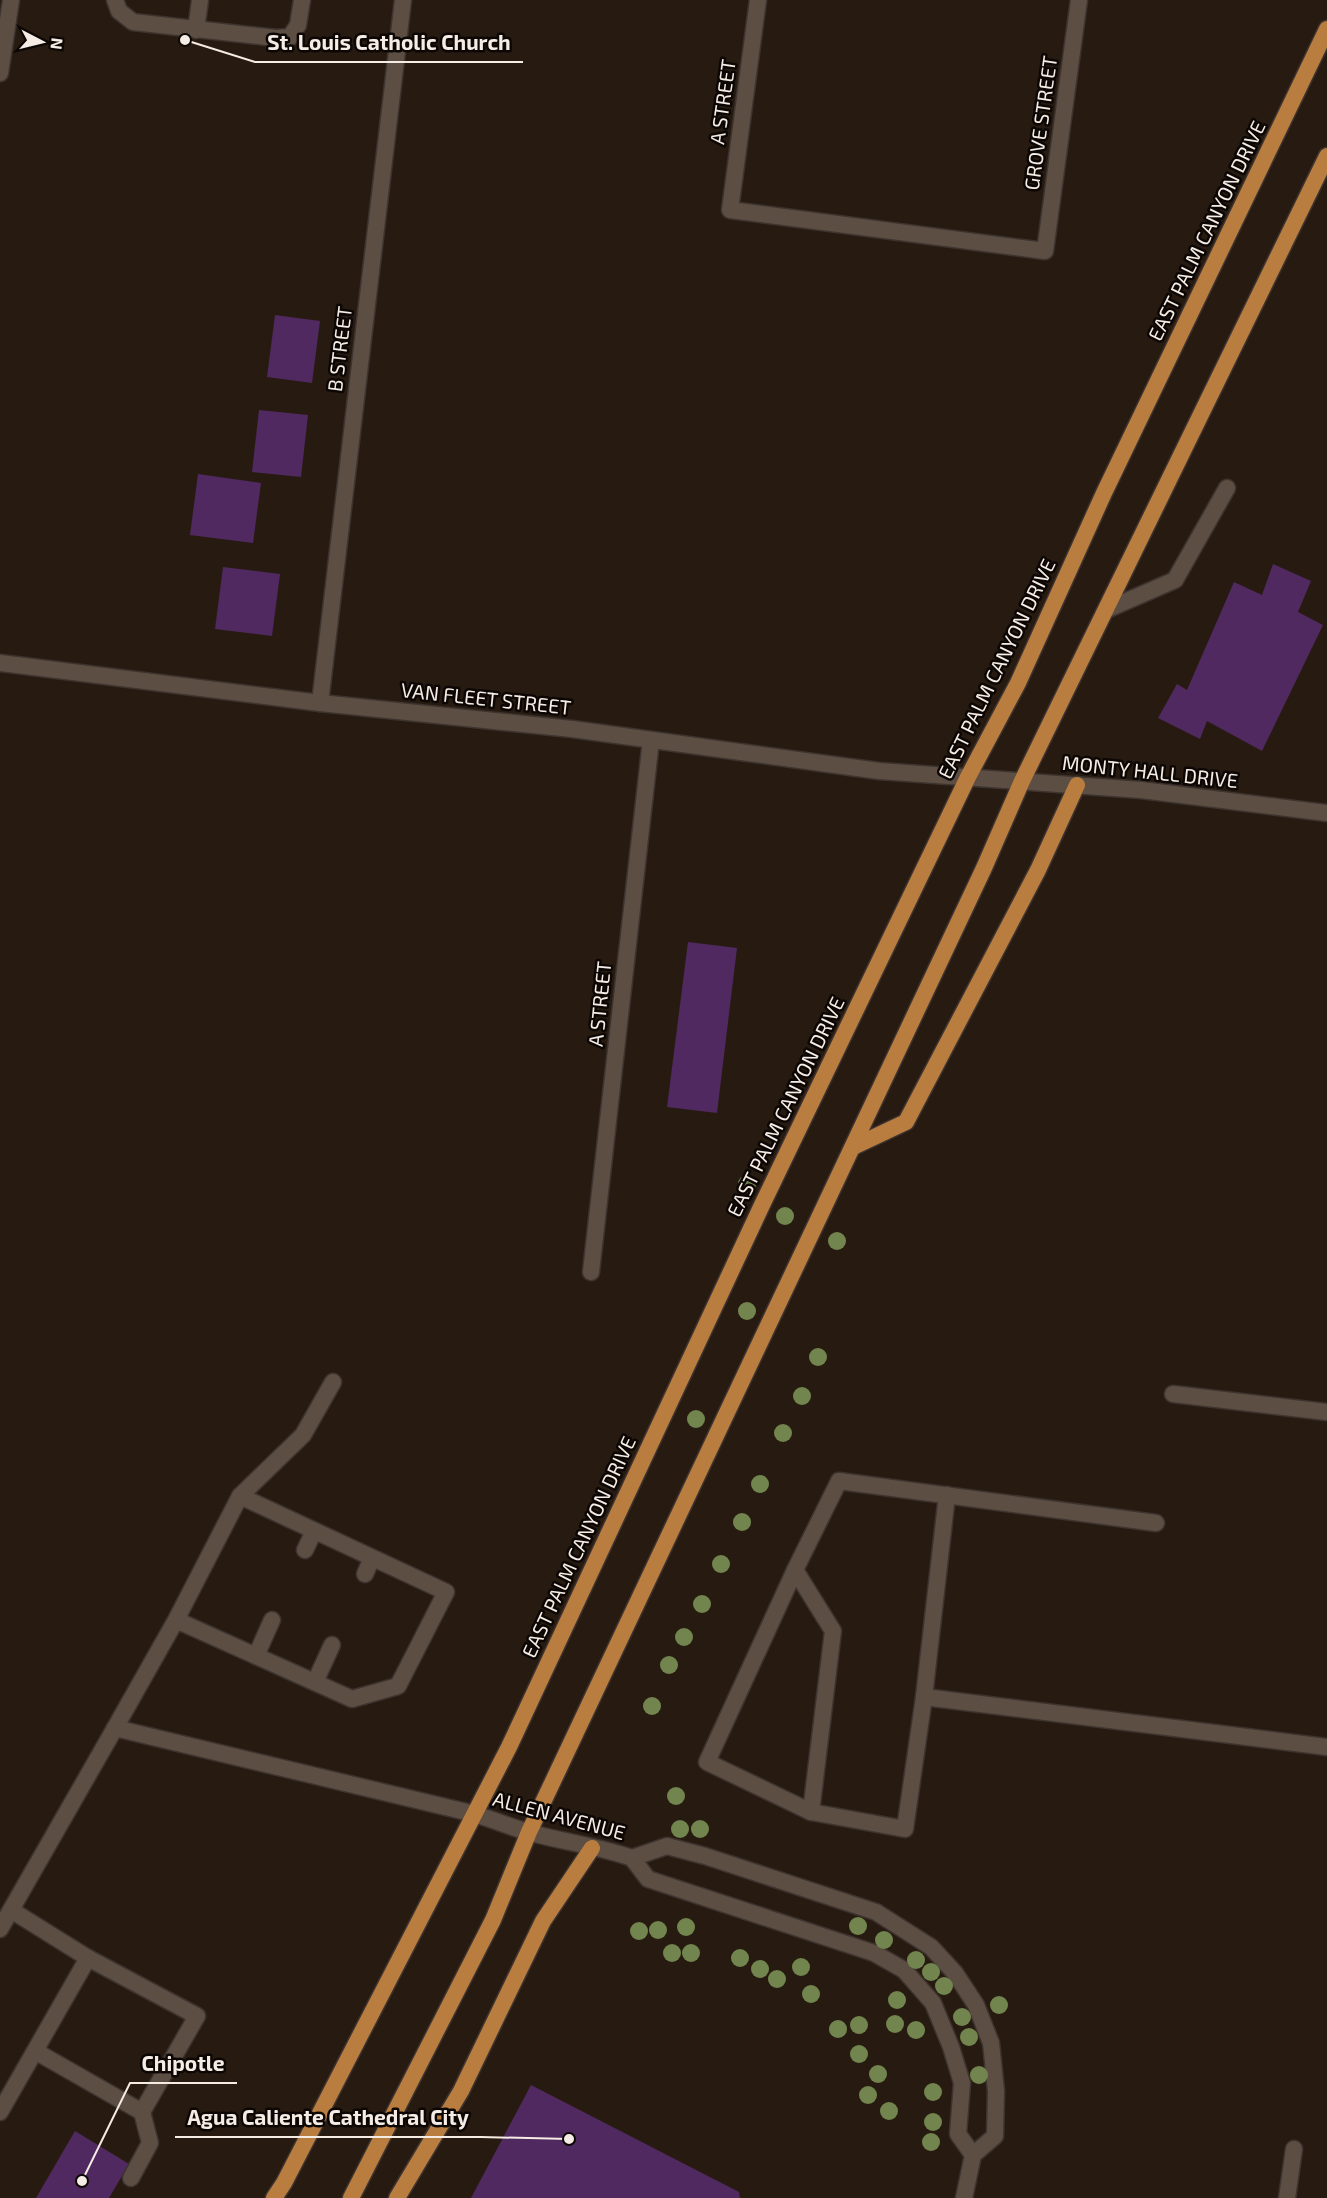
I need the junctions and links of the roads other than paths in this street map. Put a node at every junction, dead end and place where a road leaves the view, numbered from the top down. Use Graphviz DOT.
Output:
graph roads {
  1 [pos="116,0"];
  2 [pos="200,0"];
  3 [pos="302,0"];
  4 [pos="403,0"];
  5 [pos="758,0"];
  6 [pos="1079,0"];
  7 [pos="6,10"];
  8 [pos="1327,29"];
  9 [pos="196,30"];
  10 [pos="0,74"];
  11 [pos="1327,156"];
  12 [pos="1045,251"];
  13 [pos="1227,488"];
  14 [pos="1106,610"];
  15 [pos="0,663"];
  16 [pos="320,703"];
  17 [pos="651,740"];
  18 [pos="968,777"];
  19 [pos="1022,781"];
  20 [pos="1077,785"];
  21 [pos="1327,813"];
  22 [pos="853,1148"];
  23 [pos="591,1272"];
  24 [pos="333,1382"];
  25 [pos="1173,1394"];
  26 [pos="1327,1412"];
  27 [pos="946,1495"];
  28 [pos="240,1496"];
  29 [pos="1156,1523"];
  30 [pos="314,1531"];
  31 [pos="305,1550"];
  32 [pos="372,1558"];
  33 [pos="795,1570"];
  34 [pos="365,1574"];
  35 [pos="176,1620"];
  36 [pos="273,1620"];
  37 [pos="332,1645"];
  38 [pos="256,1656"];
  39 [pos="315,1682"];
  40 [pos="924,1697"];
  41 [pos="115,1728"];
  42 [pos="1327,1747"];
  43 [pos="811,1812"];
  44 [pos="476,1814"];
  45 [pos="529,1832"];
  46 [pos="592,1848"];
  47 [pos="632,1858"];
  48 [pos="11,1910"];
  49 [pos="0,1929"];
  50 [pos="88,1958"];
  51 [pos="35,2051"];
  52 [pos="0,2112"];
  53 [pos="142,2112"];
  54 [pos="1294,2148"];
  55 [pos="973,2155"];
  56 [pos="131,2178"];
  57 [pos="274,2198"];
  58 [pos="351,2198"];
  59 [pos="397,2198"];
  60 [pos="964,2198"];
  61 [pos="1287,2198"];
  1 -- 9 [label="street"];
  2 -- 9 [label="street"];
  3 -- 9 [label="street"];
  4 -- 16 [label="street, B STREET"];
  5 -- 12 [label="street, A STREET"];
  6 -- 12 [label="street, GROVE STREET"];
  7 -- 10 [label="street"];
  8 -- 18 [label="main road, EAST PALM CANYON DRIVE"];
  11 -- 14 [label="main road"];
  13 -- 14 [label="street"];
  14 -- 19 [label="main road"];
  15 -- 16 [label="street, VAN FLEET STREET"];
  16 -- 17 [label="street, VAN FLEET STREET"];
  17 -- 18 [label="street, VAN FLEET STREET"];
  17 -- 23 [label="street, A STREET"];
  18 -- 19 [label="street, MONTY HALL DRIVE"];
  18 -- 44 [label="main road, EAST PALM CANYON DRIVE"];
  19 -- 20 [label="street, MONTY HALL DRIVE"];
  19 -- 22 [label="main road"];
  20 -- 21 [label="street, MONTY HALL DRIVE"];
  20 -- 22 [label="main road"];
  22 -- 45 [label="main road"];
  24 -- 28 [label="street"];
  25 -- 26 [label="street"];
  27 -- 29 [label="street"];
  27 -- 33 [label="street"];
  27 -- 40 [label="street"];
  28 -- 30 [label="street"];
  28 -- 35 [label="street"];
  30 -- 31 [label="street"];
  30 -- 32 [label="street"];
  32 -- 34 [label="street"];
  32 -- 39 [label="street"];
  33 -- 43 [label="street"];
  33 -- 43 [label="street"];
  35 -- 38 [label="street"];
  35 -- 41 [label="street"];
  36 -- 38 [label="street"];
  37 -- 39 [label="street"];
  38 -- 39 [label="street"];
  40 -- 42 [label="street"];
  40 -- 43 [label="street"];
  41 -- 44 [label="street, ALLEN AVENUE"];
  41 -- 48 [label="street"];
  44 -- 45 [label="street, ALLEN AVENUE"];
  44 -- 57 [label="main road, EAST PALM CANYON DRIVE"];
  45 -- 46 [label="street, ALLEN AVENUE"];
  45 -- 58 [label="main road"];
  46 -- 47 [label="street, ALLEN AVENUE"];
  46 -- 59 [label="main road"];
  47 -- 55 [label="street"];
  47 -- 55 [label="street"];
  48 -- 49 [label="street"];
  48 -- 50 [label="street"];
  50 -- 51 [label="street"];
  50 -- 53 [label="street"];
  51 -- 52 [label="street"];
  51 -- 53 [label="street"];
  53 -- 56 [label="street"];
  54 -- 61 [label="street"];
  55 -- 60 [label="street"];
}
